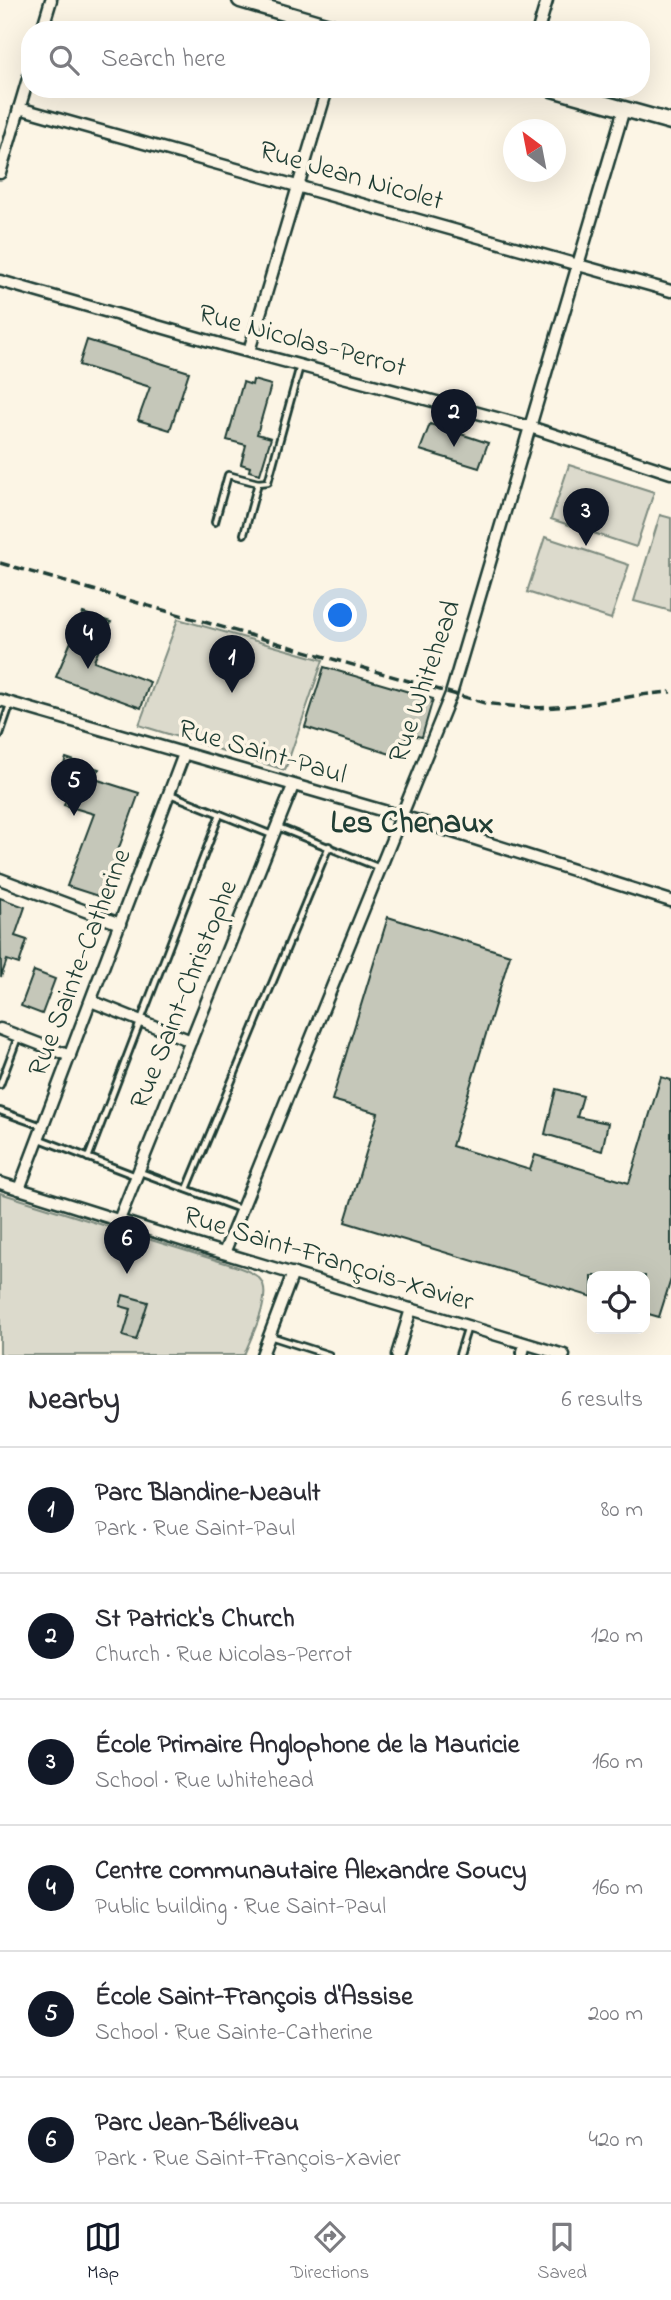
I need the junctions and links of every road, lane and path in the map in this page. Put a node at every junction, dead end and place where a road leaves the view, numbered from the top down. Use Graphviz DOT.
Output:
graph roads {
  1 [pos="51,0"];
  2 [pos="240,0"];
  3 [pos="547,0"];
  4 [pos="45,21"];
  5 [pos="312,21"];
  6 [pos="541,21"];
  7 [pos="22,98"];
  8 [pos="324,98"];
  9 [pos="583,98"];
  10 [pos="19,108"];
  11 [pos="624,110"];
  12 [pos="671,122"];
  13 [pos="0,173"];
  14 [pos="298,186"];
  15 [pos="578,264"];
  16 [pos="0,281"];
  17 [pos="671,291"];
  18 [pos="250,351"];
  19 [pos="300,365"];
  20 [pos="530,427"];
  21 [pos="671,473"];
  22 [pos="258,483"];
  23 [pos="215,522"];
  24 [pos="244,534"];
  25 [pos="5,702"];
  26 [pos="0,734"];
  27 [pos="184,754"];
  28 [pos="293,786"];
  29 [pos="169,794"];
  30 [pos="219,814"];
  31 [pos="402,816"];
  32 [pos="275,831"];
  33 [pos="329,846"];
  34 [pos="381,868"];
  35 [pos="0,880"];
  36 [pos="671,901"];
  37 [pos="120,924"];
  38 [pos="90,1001"];
  39 [pos="140,1021"];
  40 [pos="0,1029"];
  41 [pos="18,1036"];
  42 [pos="191,1041"];
  43 [pos="70,1056"];
  44 [pos="0,1085"];
  45 [pos="0,1111"];
  46 [pos="43,1126"];
  47 [pos="38,1139"];
  48 [pos="88,1158"];
  49 [pos="138,1174"];
  50 [pos="0,1183"];
  51 [pos="19,1189"];
  52 [pos="187,1189"];
  53 [pos="241,1209"];
  54 [pos="119,1220"];
  55 [pos="224,1253"];
  56 [pos="293,1273"];
  57 [pos="411,1309"];
  58 [pos="468,1326"];
  59 [pos="270,1336"];
  60 [pos="525,1343"];
  61 [pos="262,1355"];
  62 [pos="329,1355"];
  63 [pos="397,1355"];
  64 [pos="459,1355"];
  65 [pos="522,1355"];
  66 [pos="564,1355"];
  1 -- 4 [label="street"];
  2 -- 5 [label="street"];
  3 -- 6 [label="street"];
  7 -- 10 [label="street"];
  8 -- 14 [label="street"];
  9 -- 11 [label="street"];
  10 -- 13 [label="street"];
  10 -- 14 [label="street, Rue Jean Nicolet"];
  11 -- 12 [label="street"];
  11 -- 15 [label="street, Rue Whitehead"];
  14 -- 15 [label="street, Rue Jean Nicolet"];
  14 -- 18 [label="street"];
  15 -- 17 [label="street, Rue Jean Nicolet"];
  15 -- 20 [label="street, Rue Whitehead"];
  16 -- 18 [label="street, Rue Nicolas-Perrot"];
  18 -- 19 [label="street, Rue Nicolas-Perrot"];
  19 -- 20 [label="street, Rue Nicolas-Perrot"];
  19 -- 22 [label="lane"];
  20 -- 21 [label="street, Rue Nicolas-Perrot"];
  20 -- 31 [label="street, Rue Whitehead"];
  22 -- 23 [label="lane"];
  22 -- 24 [label="lane"];
  25 -- 26 [label="lane"];
  25 -- 27 [label="street, Rue Saint-Paul"];
  27 -- 28 [label="street, Rue Saint-Paul"];
  27 -- 29 [label="street, Rue Sainte-Catherine"];
  28 -- 31 [label="street, Rue Saint-Paul"];
  28 -- 32 [label="street, Rue Saint-Christophe"];
  29 -- 30 [label="lane"];
  29 -- 37 [label="street, Rue Sainte-Catherine"];
  30 -- 32 [label="lane"];
  30 -- 39 [label="lane"];
  31 -- 34 [label="street, Rue Whitehead"];
  31 -- 36 [label="street, Rue Saint-Paul"];
  32 -- 33 [label="lane"];
  32 -- 42 [label="street, Rue Saint-Christophe"];
  33 -- 34 [label="lane"];
  33 -- 52 [label="lane"];
  34 -- 53 [label="street, Rue Whitehead"];
  35 -- 37 [label="street"];
  37 -- 38 [label="street, Rue Sainte-Catherine"];
  38 -- 39 [label="street"];
  38 -- 43 [label="street, Rue Sainte-Catherine"];
  39 -- 42 [label="street"];
  39 -- 48 [label="lane"];
  40 -- 41 [label="street"];
  41 -- 43 [label="street"];
  41 -- 44 [label="lane"];
  42 -- 49 [label="street, Rue Saint-Christophe"];
  43 -- 46 [label="street, Rue Sainte-Catherine"];
  45 -- 46 [label="lane"];
  46 -- 47 [label="street, Rue Sainte-Catherine"];
  47 -- 48 [label="lane"];
  47 -- 51 [label="street, Rue Sainte-Catherine"];
  48 -- 49 [label="lane"];
  49 -- 52 [label="lane"];
  49 -- 54 [label="street, Rue Saint-Christophe"];
  50 -- 51 [label="street, Rue Saint-François-Xavier"];
  51 -- 54 [label="street, Rue Saint-François-Xavier"];
  52 -- 53 [label="lane"];
  53 -- 55 [label="street, Rue Whitehead"];
  54 -- 55 [label="street, Rue Saint-François-Xavier"];
  55 -- 56 [label="street, Rue Saint-François-Xavier"];
  56 -- 57 [label="street, Rue Saint-François-Xavier"];
  56 -- 59 [label="street"];
  57 -- 58 [label="street, Rue Saint-François-Xavier"];
  57 -- 63 [label="street"];
  58 -- 60 [label="street, Rue Saint-François-Xavier"];
  58 -- 64 [label="lane"];
  59 -- 61 [label="street"];
  59 -- 62 [label="lane"];
  60 -- 65 [label="street"];
  60 -- 66 [label="street, Rue Saint-François-Xavier"];
}
